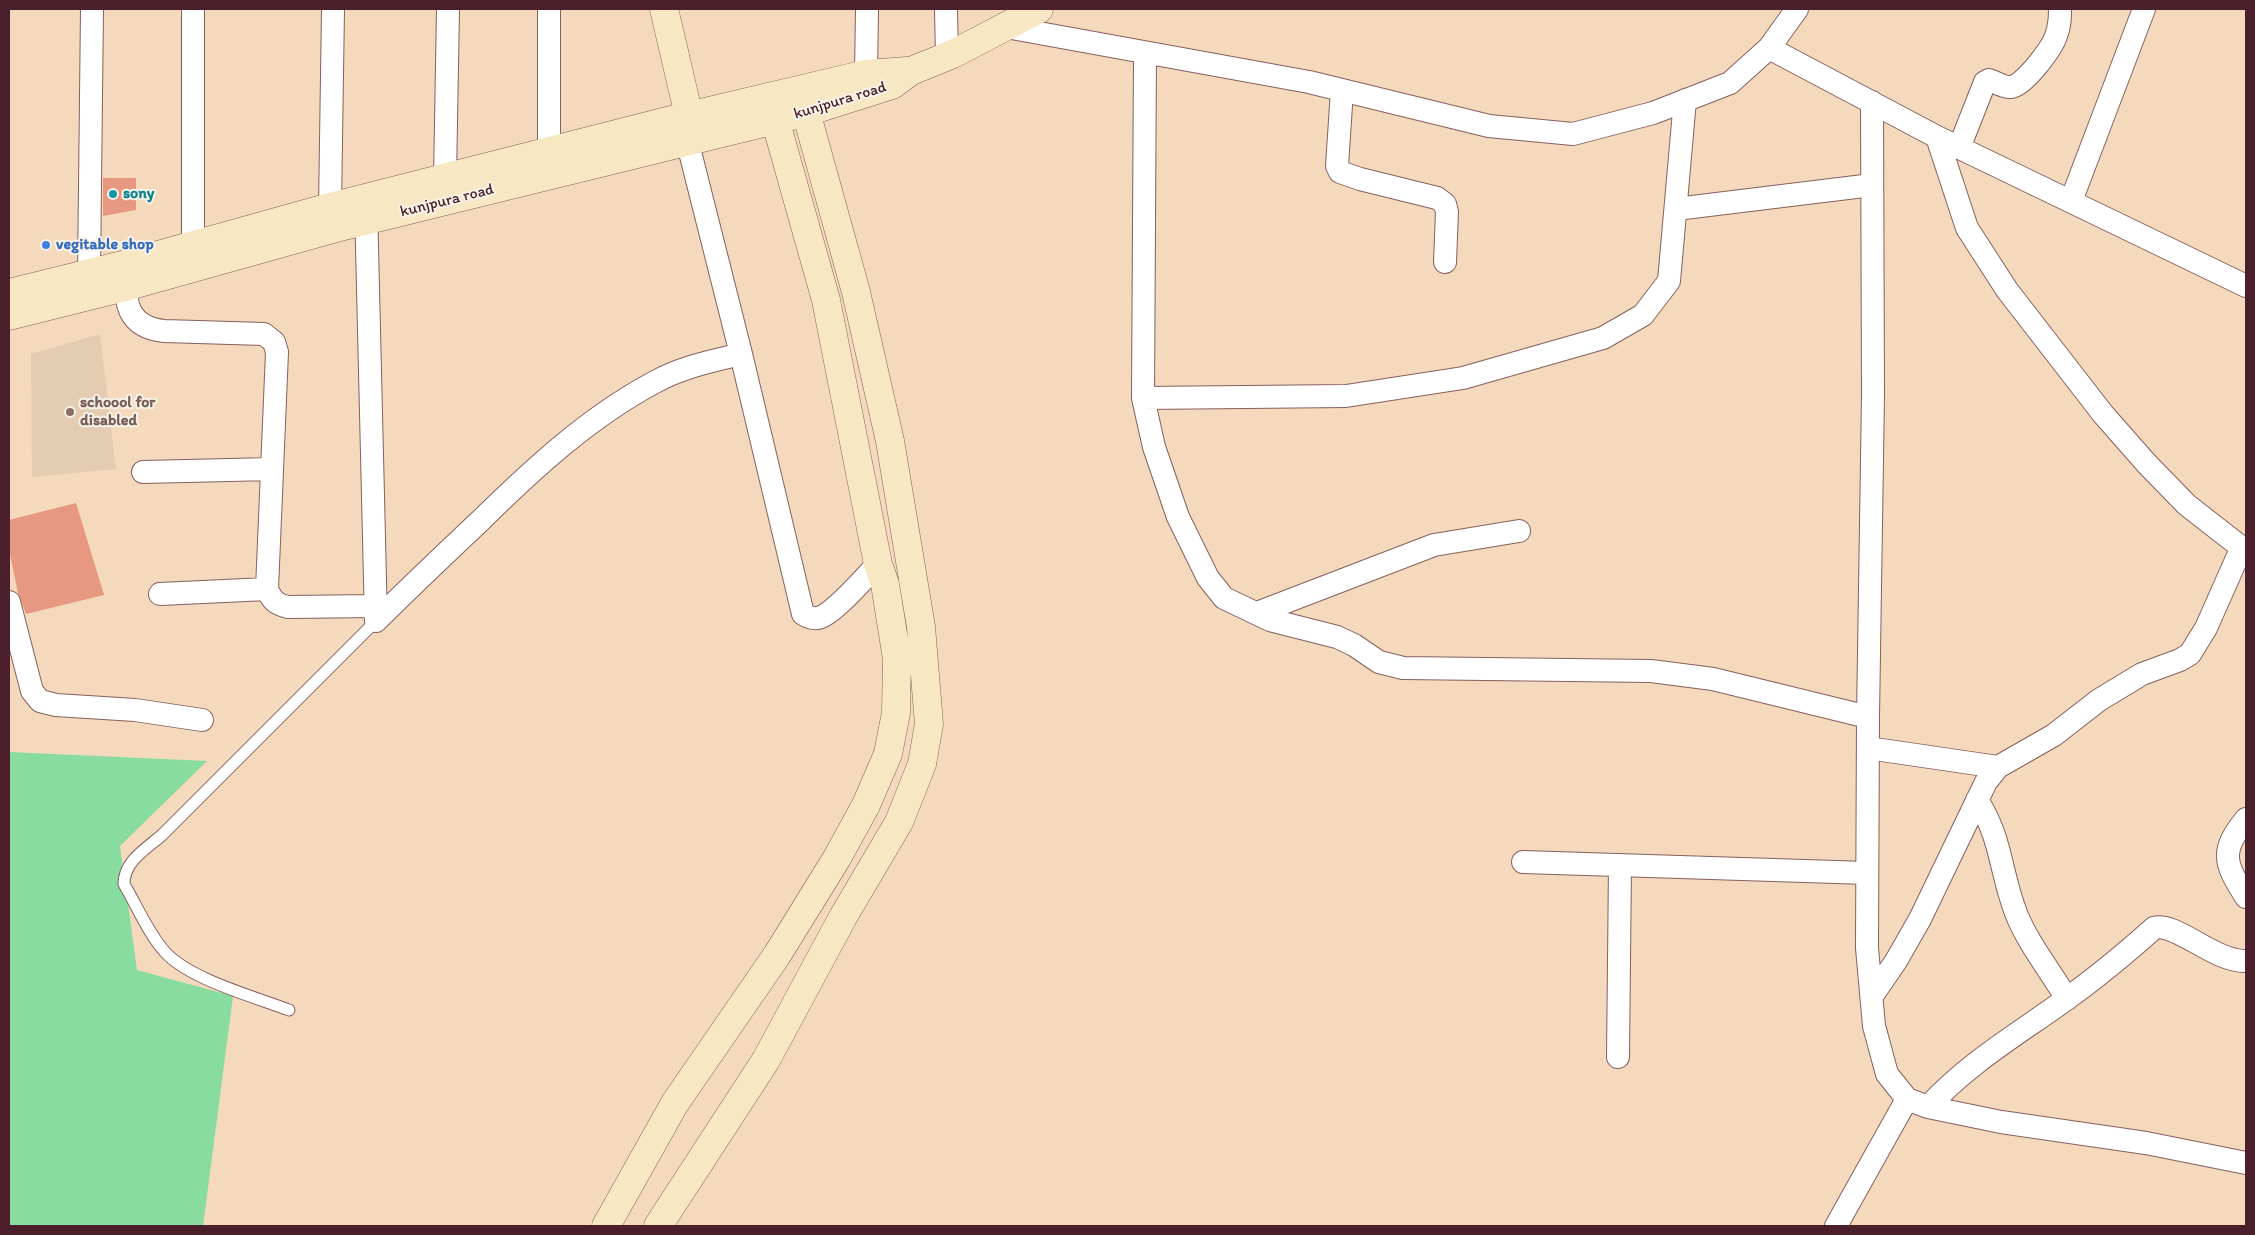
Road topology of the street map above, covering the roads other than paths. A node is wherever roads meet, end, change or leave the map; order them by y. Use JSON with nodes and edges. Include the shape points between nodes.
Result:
{"nodes":[{"id":1,"x":92,"y":9,"type":"edge"},
{"id":2,"x":193,"y":9,"type":"edge"},
{"id":3,"x":333,"y":9,"type":"edge"},
{"id":4,"x":448,"y":9,"type":"edge"},
{"id":5,"x":549,"y":9,"type":"edge"},
{"id":6,"x":664,"y":9,"type":"edge"},
{"id":7,"x":866,"y":9,"type":"edge"},
{"id":8,"x":946,"y":9,"type":"edge"},
{"id":9,"x":1039,"y":9,"type":"edge"},
{"id":10,"x":1797,"y":9,"type":"edge"},
{"id":11,"x":2060,"y":9,"type":"edge"},
{"id":12,"x":2144,"y":9,"type":"edge"},
{"id":13,"x":1006,"y":27,"type":"junction"},
{"id":14,"x":1769,"y":48,"type":"junction"},
{"id":15,"x":1145,"y":54,"type":"junction"},
{"id":16,"x":947,"y":57,"type":"junction"},
{"id":17,"x":911,"y":71,"type":"junction"},
{"id":18,"x":866,"y":74,"type":"junction"},
{"id":19,"x":1342,"y":90,"type":"junction"},
{"id":20,"x":1685,"y":100,"type":"junction"},
{"id":21,"x":802,"y":101,"type":"junction"},
{"id":22,"x":1872,"y":102,"type":"junction"},
{"id":23,"x":772,"y":109,"type":"junction"},
{"id":24,"x":688,"y":128,"type":"junction"},
{"id":25,"x":1937,"y":137,"type":"junction"},
{"id":26,"x":1959,"y":148,"type":"junction"},
{"id":27,"x":549,"y":152,"type":"junction"},
{"id":28,"x":445,"y":179,"type":"junction"},
{"id":29,"x":1872,"y":185,"type":"junction"},
{"id":30,"x":2071,"y":201,"type":"junction"},
{"id":31,"x":330,"y":207,"type":"junction"},
{"id":32,"x":1676,"y":209,"type":"junction"},
{"id":33,"x":366,"y":210,"type":"junction"},
{"id":34,"x":193,"y":246,"type":"junction"},
{"id":35,"x":1446,"y":262,"type":"dead end"},
{"id":36,"x":89,"y":273,"type":"junction"},
{"id":37,"x":125,"y":275,"type":"junction"},
{"id":38,"x":2246,"y":286,"type":"edge"},
{"id":39,"x":9,"y":293,"type":"edge"},
{"id":40,"x":9,"y":316,"type":"edge"},
{"id":41,"x":741,"y":354,"type":"junction"},
{"id":42,"x":1143,"y":398,"type":"junction"},
{"id":43,"x":272,"y":470,"type":"junction"},
{"id":44,"x":143,"y":472,"type":"dead end"},
{"id":45,"x":1519,"y":531,"type":"dead end"},
{"id":46,"x":2244,"y":550,"type":"edge"},
{"id":47,"x":878,"y":564,"type":"junction"},
{"id":48,"x":267,"y":589,"type":"junction"},
{"id":49,"x":160,"y":594,"type":"dead end"},
{"id":50,"x":9,"y":602,"type":"edge"},
{"id":51,"x":375,"y":613,"type":"junction"},
{"id":52,"x":1257,"y":613,"type":"junction"},
{"id":53,"x":1868,"y":717,"type":"junction"},
{"id":54,"x":202,"y":720,"type":"dead end"},
{"id":55,"x":1868,"y":748,"type":"junction"},
{"id":56,"x":1998,"y":767,"type":"junction"},
{"id":57,"x":1977,"y":800,"type":"junction"},
{"id":58,"x":2246,"y":819,"type":"edge"},
{"id":59,"x":1523,"y":862,"type":"dead end"},
{"id":60,"x":1620,"y":865,"type":"junction"},
{"id":61,"x":1867,"y":873,"type":"junction"},
{"id":62,"x":2246,"y":897,"type":"edge"},
{"id":63,"x":2246,"y":961,"type":"edge"},
{"id":64,"x":1872,"y":996,"type":"junction"},
{"id":65,"x":2066,"y":999,"type":"junction"},
{"id":66,"x":289,"y":1010,"type":"dead end"},
{"id":67,"x":1618,"y":1057,"type":"dead end"},
{"id":68,"x":1917,"y":1103,"type":"junction"},
{"id":69,"x":2246,"y":1163,"type":"edge"},
{"id":70,"x":606,"y":1226,"type":"edge"},
{"id":71,"x":658,"y":1226,"type":"edge"},
{"id":72,"x":1836,"y":1226,"type":"edge"}],
"edges":[{"from":1,"to":36,"type":"street"},
{"from":2,"to":34,"type":"street"},
{"from":3,"to":31,"type":"street"},
{"from":4,"to":28,"type":"street"},
{"from":5,"to":27,"type":"street"},
{"from":6,"to":24,"type":"street"},
{"from":7,"to":18,"type":"street"},
{"from":8,"to":16,"type":"street"},
{"from":9,"to":13,"type":"street"},
{"from":10,"to":14,"type":"street"},
{"from":11,"to":26,"type":"street","via":[[2056,37],[2047,53],[2023,79],[2014,87],[1989,80],[1985,82]]},
{"from":12,"to":30,"type":"street"},
{"from":13,"to":15,"type":"street"},
{"from":13,"to":16,"type":"street"},
{"from":14,"to":20,"type":"street","via":[[1730,83]]},
{"from":14,"to":22,"type":"street"},
{"from":15,"to":19,"type":"street"},
{"from":15,"to":42,"type":"street"},
{"from":16,"to":17,"type":"street"},
{"from":17,"to":18,"type":"street","name":"kunjpura road"},
{"from":17,"to":21,"type":"street","name":"kunjpura road","via":[[892,85]]},
{"from":18,"to":21,"type":"street","name":"kunjpura road"},
{"from":19,"to":20,"type":"street","via":[[1489,126],[1573,134],[1653,113]]},
{"from":19,"to":35,"type":"street","via":[[1337,166],[1340,172],[1437,198],[1445,204]]},
{"from":20,"to":32,"type":"street"},
{"from":21,"to":23,"type":"street","name":"kunjpura road"},
{"from":21,"to":71,"type":"street","via":[[856,292],[890,441],[921,627],[929,724],[922,764],[899,822],[766,1060]]},
{"from":22,"to":25,"type":"street"},
{"from":22,"to":29,"type":"street"},
{"from":23,"to":24,"type":"street","name":"kunjpura road"},
{"from":23,"to":47,"type":"street","via":[[826,300]]},
{"from":24,"to":27,"type":"street","name":"kunjpura road"},
{"from":24,"to":33,"type":"street","name":"kunjpura road"},
{"from":24,"to":41,"type":"street"},
{"from":25,"to":26,"type":"street"},
{"from":25,"to":46,"type":"street","via":[[1967,228],[2013,298],[2103,414],[2147,464],[2187,505]]},
{"from":26,"to":30,"type":"street"},
{"from":27,"to":28,"type":"street","name":"kunjpura road"},
{"from":28,"to":33,"type":"street","name":"kunjpura road"},
{"from":29,"to":32,"type":"street"},
{"from":29,"to":53,"type":"street","via":[[1873,395]]},
{"from":30,"to":38,"type":"street"},
{"from":31,"to":33,"type":"street","name":"kunjpura road"},
{"from":31,"to":34,"type":"street","name":"kunjpura road"},
{"from":32,"to":42,"type":"street","via":[[1669,281],[1643,315],[1603,338],[1462,378],[1346,396]]},
{"from":33,"to":37,"type":"street","name":"kunjpura road"},
{"from":33,"to":51,"type":"street"},
{"from":34,"to":37,"type":"street","name":"kunjpura road"},
{"from":36,"to":37,"type":"street","name":"kunjpura road"},
{"from":36,"to":39,"type":"street","name":"kunjpura road"},
{"from":37,"to":40,"type":"street","name":"kunjpura road"},
{"from":37,"to":43,"type":"street","via":[[131,314],[150,329],[264,334],[274,342],[277,352]]},
{"from":41,"to":47,"type":"street","via":[[803,614],[819,618],[832,611]]},
{"from":41,"to":51,"type":"street","via":[[696,364],[656,381],[616,404],[564,443]]},
{"from":42,"to":52,"type":"street","via":[[1154,447],[1178,517],[1208,578],[1224,598]]},
{"from":43,"to":44,"type":"street"},
{"from":43,"to":48,"type":"street"},
{"from":45,"to":52,"type":"street","via":[[1434,545]]},
{"from":46,"to":56,"type":"street","via":[[2190,654],[2142,674],[2099,700],[2054,735]]},
{"from":47,"to":70,"type":"street","via":[[885,584],[897,659],[896,713],[888,754],[866,805],[837,858],[777,955],[675,1103]]},
{"from":48,"to":49,"type":"street"},
{"from":48,"to":51,"type":"street","via":[[277,605]]},
{"from":50,"to":54,"type":"street","via":[[32,691],[40,701]]},
{"from":51,"to":66,"type":"lane","via":[[162,835],[130,862],[124,873],[124,884],[166,953],[204,977]]},
{"from":52,"to":53,"type":"street","via":[[1270,620],[1347,641],[1386,665],[1403,668],[1683,674]]},
{"from":53,"to":55,"type":"street"},
{"from":55,"to":56,"type":"street"},
{"from":55,"to":61,"type":"street"},
{"from":56,"to":57,"type":"street"},
{"from":57,"to":64,"type":"street","via":[[1920,920]]},
{"from":57,"to":65,"type":"street","via":[[1997,838],[2016,914]]},
{"from":58,"to":62,"type":"street","via":[[2229,847],[2227,862]]},
{"from":59,"to":60,"type":"street"},
{"from":60,"to":61,"type":"street"},
{"from":60,"to":67,"type":"street"},
{"from":61,"to":64,"type":"street","via":[[1867,948]]},
{"from":63,"to":65,"type":"street","via":[[2218,956],[2173,929],[2160,926]]},
{"from":64,"to":68,"type":"street","via":[[1874,1026],[1888,1074]]},
{"from":65,"to":68,"type":"street","via":[[1984,1055],[1945,1088]]},
{"from":68,"to":69,"type":"street","via":[[2000,1122]]},
{"from":68,"to":72,"type":"street"}]}
